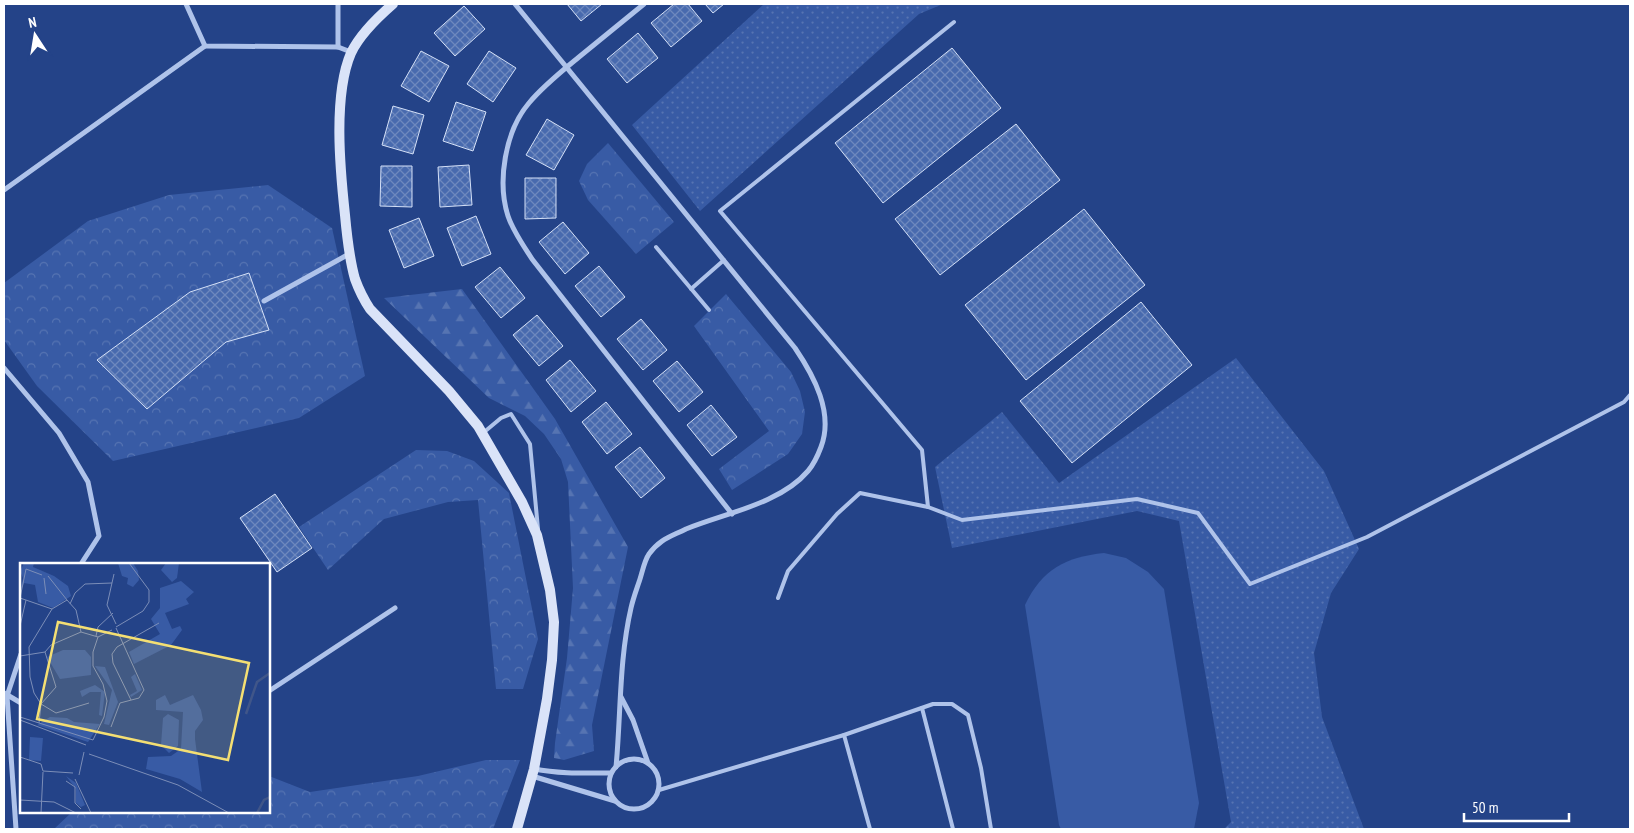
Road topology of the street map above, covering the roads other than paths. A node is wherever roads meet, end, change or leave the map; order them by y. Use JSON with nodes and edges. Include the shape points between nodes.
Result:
{"nodes":[{"id":1,"x":186,"y":4,"type":"edge"},
{"id":2,"x":338,"y":4,"type":"edge"},
{"id":3,"x":393,"y":4,"type":"edge"},
{"id":4,"x":514,"y":4,"type":"edge"},
{"id":5,"x":644,"y":4,"type":"edge"},
{"id":6,"x":954,"y":22,"type":"dead end"},
{"id":7,"x":205,"y":46,"type":"junction"},
{"id":8,"x":338,"y":48,"type":"junction"},
{"id":9,"x":351,"y":52,"type":"junction"},
{"id":10,"x":566,"y":67,"type":"junction"},
{"id":11,"x":4,"y":190,"type":"edge"},
{"id":12,"x":656,"y":247,"type":"dead end"},
{"id":13,"x":349,"y":254,"type":"junction"},
{"id":14,"x":724,"y":260,"type":"junction"},
{"id":15,"x":691,"y":289,"type":"junction"},
{"id":16,"x":264,"y":301,"type":"dead end"},
{"id":17,"x":709,"y":310,"type":"dead end"},
{"id":18,"x":4,"y":368,"type":"edge"},
{"id":19,"x":1630,"y":395,"type":"edge"},
{"id":20,"x":482,"y":434,"type":"junction"},
{"id":21,"x":928,"y":507,"type":"junction"},
{"id":22,"x":732,"y":514,"type":"junction"},
{"id":23,"x":540,"y":546,"type":"junction"},
{"id":24,"x":82,"y":563,"type":"edge"},
{"id":25,"x":778,"y":598,"type":"dead end"},
{"id":26,"x":395,"y":608,"type":"dead end"},
{"id":27,"x":20,"y":657,"type":"edge"},
{"id":28,"x":270,"y":690,"type":"edge"},
{"id":29,"x":5,"y":695,"type":"edge"},
{"id":30,"x":621,"y":696,"type":"junction"},
{"id":31,"x":20,"y":702,"type":"edge"},
{"id":32,"x":922,"y":708,"type":"junction"},
{"id":33,"x":844,"y":735,"type":"junction"},
{"id":34,"x":649,"y":764,"type":"junction"},
{"id":35,"x":616,"y":767,"type":"junction"},
{"id":36,"x":611,"y":772,"type":"junction"},
{"id":37,"x":533,"y":773,"type":"junction"},
{"id":38,"x":659,"y":790,"type":"junction"},
{"id":39,"x":615,"y":801,"type":"junction"},
{"id":40,"x":16,"y":829,"type":"edge"},
{"id":41,"x":517,"y":829,"type":"edge"},
{"id":42,"x":870,"y":829,"type":"edge"},
{"id":43,"x":953,"y":829,"type":"edge"},
{"id":44,"x":991,"y":829,"type":"edge"}],
"edges":[{"from":1,"to":7,"type":"street"},
{"from":2,"to":8,"type":"street"},
{"from":3,"to":9,"type":"street"},
{"from":4,"to":10,"type":"street"},
{"from":5,"to":10,"type":"street"},
{"from":6,"to":21,"type":"lane","via":[[720,212],[922,450]]},
{"from":7,"to":8,"type":"street"},
{"from":7,"to":11,"type":"street"},
{"from":8,"to":9,"type":"street"},
{"from":9,"to":13,"type":"street","via":[[340,115]]},
{"from":10,"to":14,"type":"street"},
{"from":10,"to":22,"type":"street","via":[[528,104],[516,123],[504,169],[503,196],[508,216],[520,241],[544,274]]},
{"from":12,"to":15,"type":"lane"},
{"from":13,"to":16,"type":"street"},
{"from":13,"to":20,"type":"street","via":[[361,296],[370,309],[449,391]]},
{"from":14,"to":15,"type":"lane"},
{"from":14,"to":22,"type":"street","via":[[808,367],[823,402],[825,422],[824,440],[809,470],[781,492]]},
{"from":15,"to":17,"type":"lane"},
{"from":18,"to":24,"type":"street","via":[[59,433],[88,482],[99,536]]},
{"from":19,"to":21,"type":"lane","via":[[1624,402],[1367,537],[1250,584],[1198,513],[1137,499],[962,520]]},
{"from":20,"to":23,"type":"street","via":[[522,502]]},
{"from":20,"to":23,"type":"lane","via":[[511,414],[530,444]]},
{"from":21,"to":25,"type":"lane","via":[[860,493],[837,514],[788,571]]},
{"from":22,"to":30,"type":"street","via":[[661,540],[648,556],[631,607]]},
{"from":23,"to":37,"type":"street","via":[[554,622],[552,660]]},
{"from":26,"to":28,"type":"street"},
{"from":27,"to":29,"type":"street"},
{"from":29,"to":31,"type":"street"},
{"from":29,"to":40,"type":"street"},
{"from":30,"to":34,"type":"street"},
{"from":30,"to":35,"type":"street"},
{"from":32,"to":33,"type":"lane"},
{"from":32,"to":43,"type":"lane"},
{"from":32,"to":44,"type":"lane","via":[[933,704],[952,704],[968,715]]},
{"from":33,"to":38,"type":"lane"},
{"from":33,"to":42,"type":"lane"},
{"from":34,"to":35,"type":"street","via":[[628,759]]},
{"from":34,"to":38,"type":"street","via":[[657,773]]},
{"from":35,"to":36,"type":"street"},
{"from":36,"to":37,"type":"street"},
{"from":36,"to":39,"type":"street","via":[[609,787]]},
{"from":37,"to":39,"type":"street"},
{"from":37,"to":41,"type":"street"},
{"from":38,"to":39,"type":"street","via":[[644,807],[628,809]]}]}
